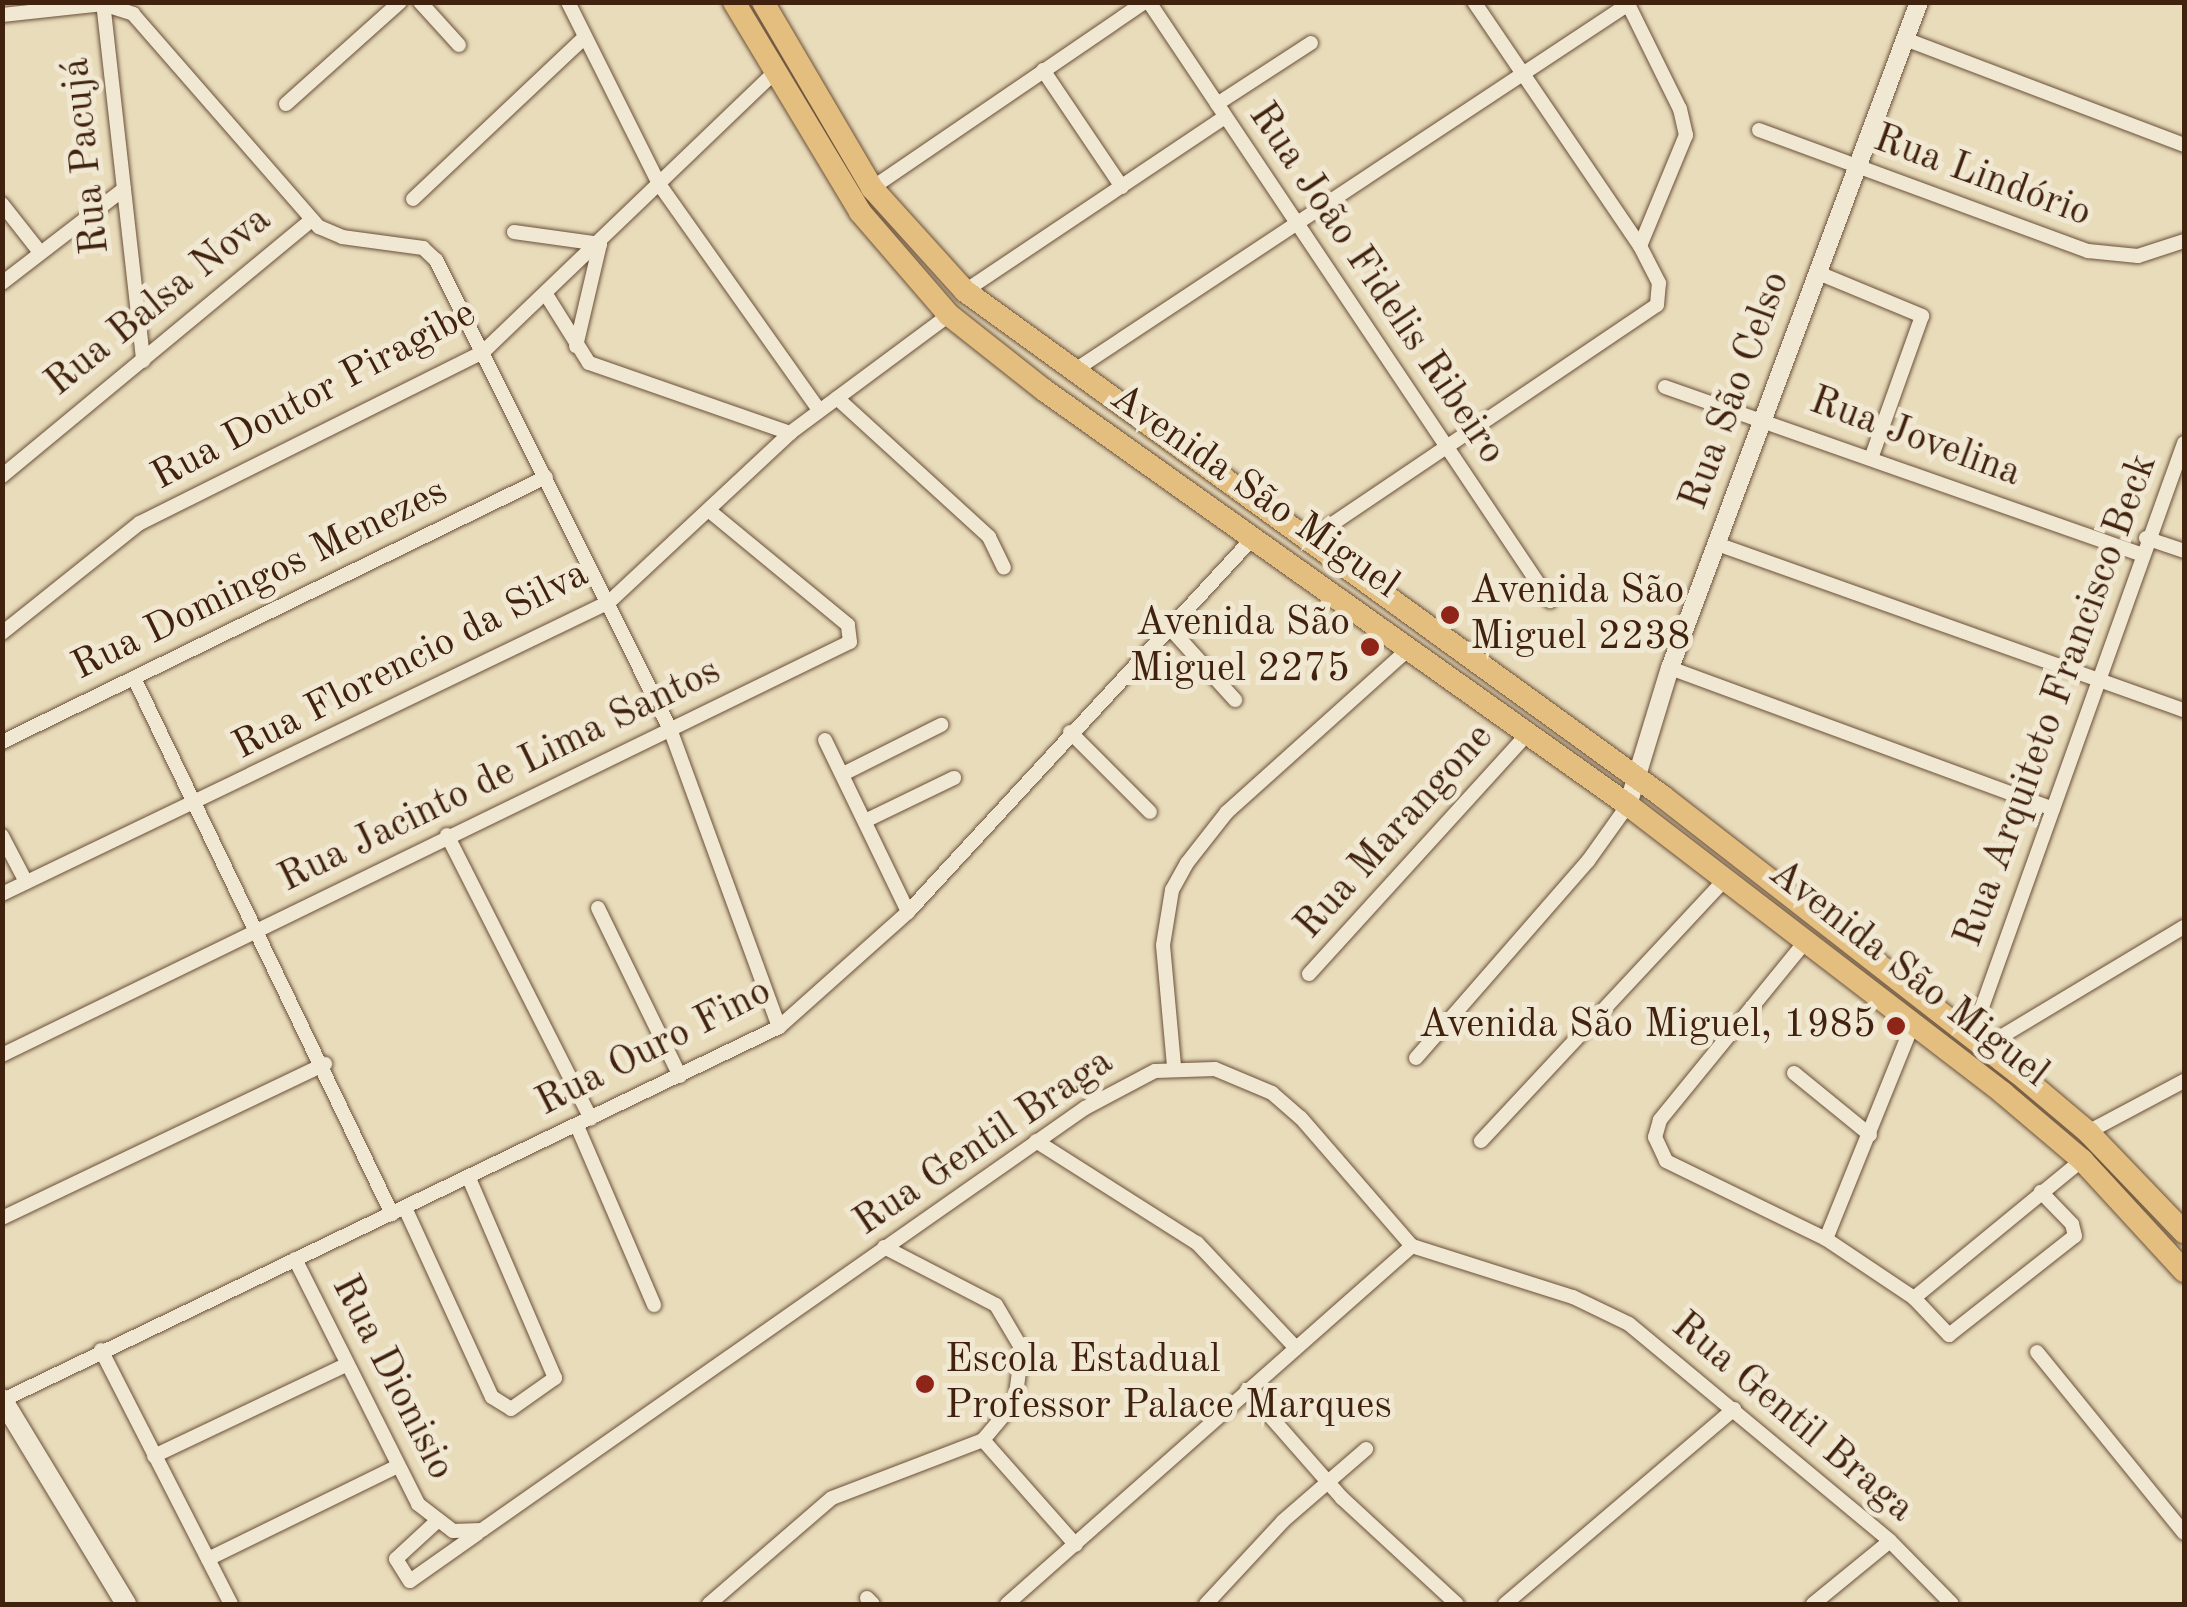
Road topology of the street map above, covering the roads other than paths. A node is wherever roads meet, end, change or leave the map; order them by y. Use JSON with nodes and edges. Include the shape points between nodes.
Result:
{"nodes":[{"id":1,"x":400,"y":2,"type":"edge"},
{"id":2,"x":420,"y":2,"type":"edge"},
{"id":3,"x":568,"y":2,"type":"edge"},
{"id":4,"x":734,"y":2,"type":"edge"},
{"id":5,"x":763,"y":2,"type":"edge"},
{"id":6,"x":1147,"y":2,"type":"edge"},
{"id":7,"x":1474,"y":2,"type":"edge"},
{"id":8,"x":1918,"y":2,"type":"edge"},
{"id":9,"x":103,"y":3,"type":"edge"},
{"id":10,"x":1627,"y":5,"type":"edge"},
{"id":11,"x":2,"y":15,"type":"edge"},
{"id":12,"x":584,"y":37,"type":"junction"},
{"id":13,"x":1905,"y":39,"type":"junction"},
{"id":14,"x":1311,"y":43,"type":"dead end"},
{"id":15,"x":459,"y":46,"type":"dead end"},
{"id":16,"x":1043,"y":70,"type":"junction"},
{"id":17,"x":772,"y":74,"type":"junction"},
{"id":18,"x":1522,"y":75,"type":"junction"},
{"id":19,"x":286,"y":104,"type":"dead end"},
{"id":20,"x":1221,"y":110,"type":"junction"},
{"id":21,"x":1759,"y":130,"type":"dead end"},
{"id":22,"x":2184,"y":145,"type":"edge"},
{"id":23,"x":1856,"y":167,"type":"junction"},
{"id":24,"x":659,"y":184,"type":"junction"},
{"id":25,"x":872,"y":188,"type":"junction"},
{"id":26,"x":1122,"y":188,"type":"junction"},
{"id":27,"x":124,"y":190,"type":"junction"},
{"id":28,"x":413,"y":198,"type":"dead end"},
{"id":29,"x":2,"y":204,"type":"edge"},
{"id":30,"x":312,"y":220,"type":"junction"},
{"id":31,"x":1298,"y":222,"type":"junction"},
{"id":32,"x":514,"y":232,"type":"dead end"},
{"id":33,"x":2184,"y":241,"type":"edge"},
{"id":34,"x":600,"y":244,"type":"junction"},
{"id":35,"x":1640,"y":246,"type":"junction"},
{"id":36,"x":39,"y":251,"type":"junction"},
{"id":37,"x":1816,"y":272,"type":"junction"},
{"id":38,"x":2,"y":283,"type":"edge"},
{"id":39,"x":965,"y":291,"type":"junction"},
{"id":40,"x":545,"y":298,"type":"junction"},
{"id":41,"x":949,"y":315,"type":"junction"},
{"id":42,"x":576,"y":346,"type":"junction"},
{"id":43,"x":483,"y":352,"type":"junction"},
{"id":44,"x":143,"y":361,"type":"junction"},
{"id":45,"x":1071,"y":372,"type":"junction"},
{"id":46,"x":1665,"y":387,"type":"dead end"},
{"id":47,"x":837,"y":398,"type":"junction"},
{"id":48,"x":820,"y":410,"type":"junction"},
{"id":49,"x":1765,"y":418,"type":"junction"},
{"id":50,"x":790,"y":434,"type":"junction"},
{"id":51,"x":2184,"y":444,"type":"edge"},
{"id":52,"x":1448,"y":448,"type":"junction"},
{"id":53,"x":1872,"y":456,"type":"junction"},
{"id":54,"x":2,"y":476,"type":"edge"},
{"id":55,"x":546,"y":477,"type":"junction"},
{"id":56,"x":711,"y":512,"type":"junction"},
{"id":57,"x":2146,"y":538,"type":"junction"},
{"id":58,"x":1252,"y":539,"type":"junction"},
{"id":59,"x":1307,"y":541,"type":"junction"},
{"id":60,"x":1717,"y":544,"type":"junction"},
{"id":61,"x":2184,"y":551,"type":"edge"},
{"id":62,"x":2140,"y":554,"type":"junction"},
{"id":63,"x":1004,"y":568,"type":"dead end"},
{"id":64,"x":1550,"y":601,"type":"dead end"},
{"id":65,"x":608,"y":602,"type":"junction"},
{"id":66,"x":1168,"y":626,"type":"junction"},
{"id":67,"x":2,"y":633,"type":"edge"},
{"id":68,"x":1410,"y":648,"type":"junction"},
{"id":69,"x":1670,"y":668,"type":"junction"},
{"id":70,"x":134,"y":678,"type":"junction"},
{"id":71,"x":2096,"y":678,"type":"junction"},
{"id":72,"x":1235,"y":700,"type":"dead end"},
{"id":73,"x":2184,"y":710,"type":"edge"},
{"id":74,"x":942,"y":725,"type":"dead end"},
{"id":75,"x":670,"y":729,"type":"junction"},
{"id":76,"x":1070,"y":732,"type":"junction"},
{"id":77,"x":1528,"y":733,"type":"junction"},
{"id":78,"x":825,"y":740,"type":"dead end"},
{"id":79,"x":2,"y":742,"type":"edge"},
{"id":80,"x":844,"y":774,"type":"junction"},
{"id":81,"x":954,"y":778,"type":"dead end"},
{"id":82,"x":1638,"y":779,"type":"junction"},
{"id":83,"x":195,"y":804,"type":"junction"},
{"id":84,"x":1628,"y":805,"type":"junction"},
{"id":85,"x":2053,"y":809,"type":"junction"},
{"id":86,"x":1150,"y":812,"type":"dead end"},
{"id":87,"x":865,"y":821,"type":"junction"},
{"id":88,"x":447,"y":835,"type":"junction"},
{"id":89,"x":2,"y":836,"type":"edge"},
{"id":90,"x":1725,"y":879,"type":"junction"},
{"id":91,"x":26,"y":882,"type":"junction"},
{"id":92,"x":2,"y":894,"type":"edge"},
{"id":93,"x":598,"y":908,"type":"dead end"},
{"id":94,"x":908,"y":912,"type":"junction"},
{"id":95,"x":2184,"y":927,"type":"edge"},
{"id":96,"x":258,"y":930,"type":"junction"},
{"id":97,"x":1805,"y":942,"type":"junction"},
{"id":98,"x":1309,"y":974,"type":"dead end"},
{"id":99,"x":1913,"y":1024,"type":"junction"},
{"id":100,"x":779,"y":1027,"type":"junction"},
{"id":101,"x":1977,"y":1042,"type":"junction"},
{"id":102,"x":2,"y":1055,"type":"edge"},
{"id":103,"x":1416,"y":1058,"type":"dead end"},
{"id":104,"x":325,"y":1064,"type":"junction"},
{"id":105,"x":1174,"y":1066,"type":"junction"},
{"id":106,"x":1794,"y":1073,"type":"dead end"},
{"id":107,"x":680,"y":1076,"type":"junction"},
{"id":108,"x":2184,"y":1081,"type":"edge"},
{"id":109,"x":584,"y":1122,"type":"junction"},
{"id":110,"x":2088,"y":1132,"type":"junction"},
{"id":111,"x":1870,"y":1135,"type":"junction"},
{"id":112,"x":1481,"y":1141,"type":"dead end"},
{"id":113,"x":1036,"y":1142,"type":"junction"},
{"id":114,"x":2082,"y":1160,"type":"junction"},
{"id":115,"x":469,"y":1178,"type":"junction"},
{"id":116,"x":2041,"y":1192,"type":"junction"},
{"id":117,"x":398,"y":1211,"type":"junction"},
{"id":118,"x":2,"y":1218,"type":"edge"},
{"id":119,"x":2184,"y":1232,"type":"edge"},
{"id":120,"x":1826,"y":1240,"type":"junction"},
{"id":121,"x":884,"y":1246,"type":"junction"},
{"id":122,"x":1412,"y":1246,"type":"junction"},
{"id":123,"x":295,"y":1259,"type":"junction"},
{"id":124,"x":2184,"y":1271,"type":"edge"},
{"id":125,"x":1914,"y":1298,"type":"junction"},
{"id":126,"x":654,"y":1305,"type":"dead end"},
{"id":127,"x":1296,"y":1348,"type":"junction"},
{"id":128,"x":102,"y":1350,"type":"junction"},
{"id":129,"x":2037,"y":1352,"type":"dead end"},
{"id":130,"x":346,"y":1365,"type":"junction"},
{"id":131,"x":1248,"y":1390,"type":"junction"},
{"id":132,"x":3,"y":1400,"type":"edge"},
{"id":133,"x":1734,"y":1409,"type":"junction"},
{"id":134,"x":983,"y":1440,"type":"junction"},
{"id":135,"x":1366,"y":1448,"type":"dead end"},
{"id":136,"x":154,"y":1456,"type":"junction"},
{"id":137,"x":398,"y":1466,"type":"junction"},
{"id":138,"x":1328,"y":1482,"type":"junction"},
{"id":139,"x":435,"y":1523,"type":"junction"},
{"id":140,"x":482,"y":1530,"type":"junction"},
{"id":141,"x":2184,"y":1533,"type":"edge"},
{"id":142,"x":1890,"y":1541,"type":"junction"},
{"id":143,"x":1076,"y":1545,"type":"junction"},
{"id":144,"x":208,"y":1559,"type":"junction"},
{"id":145,"x":1516,"y":1601,"type":"edge"},
{"id":146,"x":126,"y":1604,"type":"edge"},
{"id":147,"x":231,"y":1604,"type":"edge"},
{"id":148,"x":709,"y":1604,"type":"edge"},
{"id":149,"x":1007,"y":1604,"type":"edge"},
{"id":150,"x":1206,"y":1604,"type":"edge"},
{"id":151,"x":1457,"y":1604,"type":"edge"},
{"id":152,"x":1813,"y":1604,"type":"edge"},
{"id":153,"x":1952,"y":1604,"type":"edge"}],
"edges":[{"from":1,"to":19,"type":"street"},
{"from":2,"to":15,"type":"street"},
{"from":3,"to":12,"type":"street"},
{"from":4,"to":17,"type":"main road","name":"Avenida São Miguel"},
{"from":5,"to":25,"type":"main road","name":"Avenida São Miguel"},
{"from":6,"to":16,"type":"street"},
{"from":6,"to":20,"type":"street","name":"Rua João Fidelis Ribeiro"},
{"from":7,"to":18,"type":"street"},
{"from":8,"to":13,"type":"street","name":"Rua São Celso"},
{"from":9,"to":11,"type":"street"},
{"from":9,"to":27,"type":"street","name":"Rua Pacujá"},
{"from":9,"to":30,"type":"street","via":[[133,14],[156,35]]},
{"from":10,"to":18,"type":"street"},
{"from":10,"to":35,"type":"street","via":[[1686,124],[1684,144]]},
{"from":12,"to":24,"type":"street"},
{"from":12,"to":28,"type":"street"},
{"from":13,"to":22,"type":"street"},
{"from":13,"to":23,"type":"street","name":"Rua São Celso"},
{"from":14,"to":20,"type":"street"},
{"from":16,"to":25,"type":"street"},
{"from":16,"to":26,"type":"street"},
{"from":17,"to":24,"type":"street","name":"Rua Doutor Piragibe"},
{"from":17,"to":41,"type":"main road","name":"Avenida São Miguel","via":[[860,212]]},
{"from":18,"to":31,"type":"street"},
{"from":18,"to":35,"type":"street"},
{"from":20,"to":26,"type":"street"},
{"from":20,"to":31,"type":"street","name":"Rua João Fidelis Ribeiro"},
{"from":21,"to":23,"type":"street","name":"Rua Lindório"},
{"from":23,"to":33,"type":"street","name":"Rua Lindório","via":[[2088,251],[2138,256]]},
{"from":23,"to":37,"type":"street","name":"Rua São Celso"},
{"from":24,"to":34,"type":"street","name":"Rua Doutor Piragibe"},
{"from":24,"to":48,"type":"street"},
{"from":25,"to":39,"type":"main road","name":"Avenida São Miguel"},
{"from":26,"to":39,"type":"street"},
{"from":27,"to":36,"type":"street"},
{"from":27,"to":44,"type":"street","name":"Rua Pacujá"},
{"from":29,"to":36,"type":"street"},
{"from":30,"to":43,"type":"street","via":[[342,237],[427,251]]},
{"from":30,"to":44,"type":"street","name":"Rua Balsa Nova"},
{"from":31,"to":45,"type":"street"},
{"from":31,"to":52,"type":"street","name":"Rua João Fidelis Ribeiro"},
{"from":32,"to":34,"type":"street"},
{"from":34,"to":40,"type":"street","name":"Rua Doutor Piragibe"},
{"from":34,"to":42,"type":"street"},
{"from":35,"to":52,"type":"street","via":[[1658,283],[1654,310]]},
{"from":36,"to":38,"type":"street"},
{"from":37,"to":49,"type":"street","name":"Rua São Celso"},
{"from":37,"to":53,"type":"street","via":[[1922,316]]},
{"from":39,"to":45,"type":"main road","name":"Avenida São Miguel"},
{"from":40,"to":42,"type":"street"},
{"from":40,"to":43,"type":"street","name":"Rua Doutor Piragibe"},
{"from":41,"to":47,"type":"street","name":"Rua Florencio da Silva"},
{"from":41,"to":58,"type":"main road","name":"Avenida São Miguel"},
{"from":42,"to":50,"type":"street","via":[[596,367]]},
{"from":43,"to":55,"type":"street"},
{"from":43,"to":67,"type":"street","name":"Rua Doutor Piragibe","via":[[140,523]]},
{"from":44,"to":54,"type":"street","name":"Rua Balsa Nova"},
{"from":45,"to":59,"type":"main road","name":"Avenida São Miguel"},
{"from":46,"to":49,"type":"street","name":"Rua Jovelina"},
{"from":47,"to":48,"type":"street","name":"Rua Florencio da Silva"},
{"from":47,"to":63,"type":"street","via":[[989,537]]},
{"from":48,"to":50,"type":"street","name":"Rua Florencio da Silva"},
{"from":49,"to":53,"type":"street","name":"Rua Jovelina"},
{"from":49,"to":60,"type":"street","name":"Rua São Celso"},
{"from":50,"to":56,"type":"street","name":"Rua Florencio da Silva"},
{"from":51,"to":57,"type":"street","name":"Rua Arquiteto Francisco Beck"},
{"from":52,"to":59,"type":"street"},
{"from":52,"to":64,"type":"street","name":"Rua João Fidelis Ribeiro"},
{"from":53,"to":62,"type":"street","name":"Rua Jovelina"},
{"from":55,"to":65,"type":"street"},
{"from":55,"to":70,"type":"street","name":"Rua Domingos Menezes"},
{"from":56,"to":65,"type":"street","name":"Rua Florencio da Silva"},
{"from":56,"to":75,"type":"street","name":"Rua Jacinto de Lima Santos","via":[[853,636]]},
{"from":57,"to":61,"type":"street"},
{"from":57,"to":62,"type":"street","name":"Rua Arquiteto Francisco Beck"},
{"from":58,"to":66,"type":"street","name":"Rua Ouro Fino"},
{"from":58,"to":68,"type":"main road","name":"Avenida São Miguel"},
{"from":59,"to":82,"type":"main road","name":"Avenida São Miguel"},
{"from":60,"to":69,"type":"street","name":"Rua São Celso"},
{"from":60,"to":71,"type":"street"},
{"from":62,"to":71,"type":"street","name":"Rua Arquiteto Francisco Beck"},
{"from":65,"to":75,"type":"street"},
{"from":65,"to":83,"type":"street","name":"Rua Florencio da Silva"},
{"from":66,"to":72,"type":"street"},
{"from":66,"to":76,"type":"street","name":"Rua Ouro Fino"},
{"from":68,"to":77,"type":"main road","name":"Avenida São Miguel"},
{"from":68,"to":105,"type":"street","via":[[1228,812],[1187,863],[1166,914],[1163,945]]},
{"from":69,"to":82,"type":"street","name":"Rua São Celso"},
{"from":69,"to":85,"type":"street"},
{"from":70,"to":79,"type":"street","name":"Rua Domingos Menezes"},
{"from":70,"to":83,"type":"street"},
{"from":71,"to":73,"type":"street"},
{"from":71,"to":85,"type":"street","name":"Rua Arquiteto Francisco Beck"},
{"from":74,"to":80,"type":"street"},
{"from":75,"to":88,"type":"street","name":"Rua Jacinto de Lima Santos"},
{"from":75,"to":100,"type":"street"},
{"from":76,"to":86,"type":"street"},
{"from":76,"to":94,"type":"street","name":"Rua Ouro Fino"},
{"from":77,"to":84,"type":"main road","name":"Avenida São Miguel"},
{"from":77,"to":98,"type":"street","name":"Rua Marangone"},
{"from":78,"to":80,"type":"street"},
{"from":80,"to":87,"type":"street"},
{"from":81,"to":87,"type":"street"},
{"from":82,"to":84,"type":"street","name":"Rua São Celso"},
{"from":82,"to":101,"type":"main road","name":"Avenida São Miguel"},
{"from":83,"to":91,"type":"street","name":"Rua Florencio da Silva"},
{"from":83,"to":96,"type":"street"},
{"from":84,"to":90,"type":"main road","name":"Avenida São Miguel"},
{"from":84,"to":103,"type":"street","via":[[1588,861]]},
{"from":85,"to":101,"type":"street","name":"Rua Arquiteto Francisco Beck"},
{"from":87,"to":94,"type":"street"},
{"from":88,"to":96,"type":"street","name":"Rua Jacinto de Lima Santos"},
{"from":88,"to":109,"type":"street"},
{"from":89,"to":91,"type":"street"},
{"from":90,"to":97,"type":"main road","name":"Avenida São Miguel"},
{"from":90,"to":112,"type":"street"},
{"from":91,"to":92,"type":"street","name":"Rua Florencio da Silva"},
{"from":93,"to":107,"type":"street"},
{"from":94,"to":100,"type":"street","name":"Rua Ouro Fino"},
{"from":95,"to":101,"type":"street"},
{"from":96,"to":102,"type":"street","name":"Rua Jacinto de Lima Santos"},
{"from":96,"to":104,"type":"street"},
{"from":97,"to":99,"type":"main road","name":"Avenida São Miguel"},
{"from":97,"to":120,"type":"street","via":[[1660,1120],[1655,1137],[1677,1170]]},
{"from":99,"to":111,"type":"street"},
{"from":99,"to":114,"type":"main road","name":"Avenida São Miguel"},
{"from":100,"to":107,"type":"street","name":"Rua Ouro Fino"},
{"from":101,"to":110,"type":"main road","name":"Avenida São Miguel"},
{"from":104,"to":117,"type":"street"},
{"from":104,"to":118,"type":"street"},
{"from":105,"to":113,"type":"street","name":"Rua Gentil Braga","via":[[1134,1079]]},
{"from":105,"to":122,"type":"street","name":"Rua Gentil Braga","via":[[1240,1076],[1272,1093]]},
{"from":106,"to":111,"type":"street"},
{"from":107,"to":109,"type":"street","name":"Rua Ouro Fino"},
{"from":108,"to":110,"type":"street"},
{"from":109,"to":115,"type":"street","name":"Rua Ouro Fino"},
{"from":109,"to":126,"type":"street"},
{"from":110,"to":119,"type":"main road","name":"Avenida São Miguel"},
{"from":111,"to":120,"type":"street"},
{"from":113,"to":121,"type":"street","name":"Rua Gentil Braga"},
{"from":113,"to":127,"type":"street","via":[[1197,1244]]},
{"from":114,"to":116,"type":"street"},
{"from":114,"to":124,"type":"main road","name":"Avenida São Miguel"},
{"from":115,"to":117,"type":"street","name":"Rua Ouro Fino"},
{"from":115,"to":117,"type":"street","via":[[555,1378],[511,1409],[492,1398]]},
{"from":116,"to":125,"type":"street"},
{"from":116,"to":125,"type":"street","via":[[2072,1224],[2071,1241],[1953,1334],[1942,1331]]},
{"from":117,"to":123,"type":"street","name":"Rua Ouro Fino"},
{"from":120,"to":125,"type":"street"},
{"from":121,"to":134,"type":"street","via":[[977,1290],[1011,1324],[1024,1372],[1015,1402]]},
{"from":121,"to":140,"type":"street","name":"Rua Gentil Braga"},
{"from":122,"to":127,"type":"street"},
{"from":122,"to":133,"type":"street","name":"Rua Gentil Braga","via":[[1604,1309]]},
{"from":123,"to":128,"type":"street","name":"Rua Ouro Fino"},
{"from":123,"to":130,"type":"street","name":"Rua Dionisio"},
{"from":127,"to":131,"type":"street"},
{"from":128,"to":132,"type":"street","name":"Rua Ouro Fino"},
{"from":128,"to":136,"type":"street"},
{"from":129,"to":141,"type":"street"},
{"from":130,"to":136,"type":"street"},
{"from":130,"to":137,"type":"street","name":"Rua Dionisio"},
{"from":131,"to":138,"type":"street"},
{"from":131,"to":143,"type":"street"},
{"from":132,"to":146,"type":"main road"},
{"from":133,"to":142,"type":"street","name":"Rua Gentil Braga"},
{"from":133,"to":145,"type":"street"},
{"from":134,"to":143,"type":"street"},
{"from":134,"to":148,"type":"street","via":[[832,1498]]},
{"from":135,"to":138,"type":"street"},
{"from":136,"to":144,"type":"street"},
{"from":137,"to":139,"type":"street","name":"Rua Dionisio"},
{"from":137,"to":144,"type":"street"},
{"from":138,"to":150,"type":"street"},
{"from":138,"to":151,"type":"street"},
{"from":139,"to":140,"type":"street","via":[[467,1533]]},
{"from":139,"to":140,"type":"street","name":"Rua Gentil Braga","via":[[396,1559],[410,1581]]},
{"from":142,"to":152,"type":"street"},
{"from":142,"to":153,"type":"street","name":"Rua Gentil Braga"},
{"from":143,"to":149,"type":"street"},
{"from":144,"to":147,"type":"street"}]}
